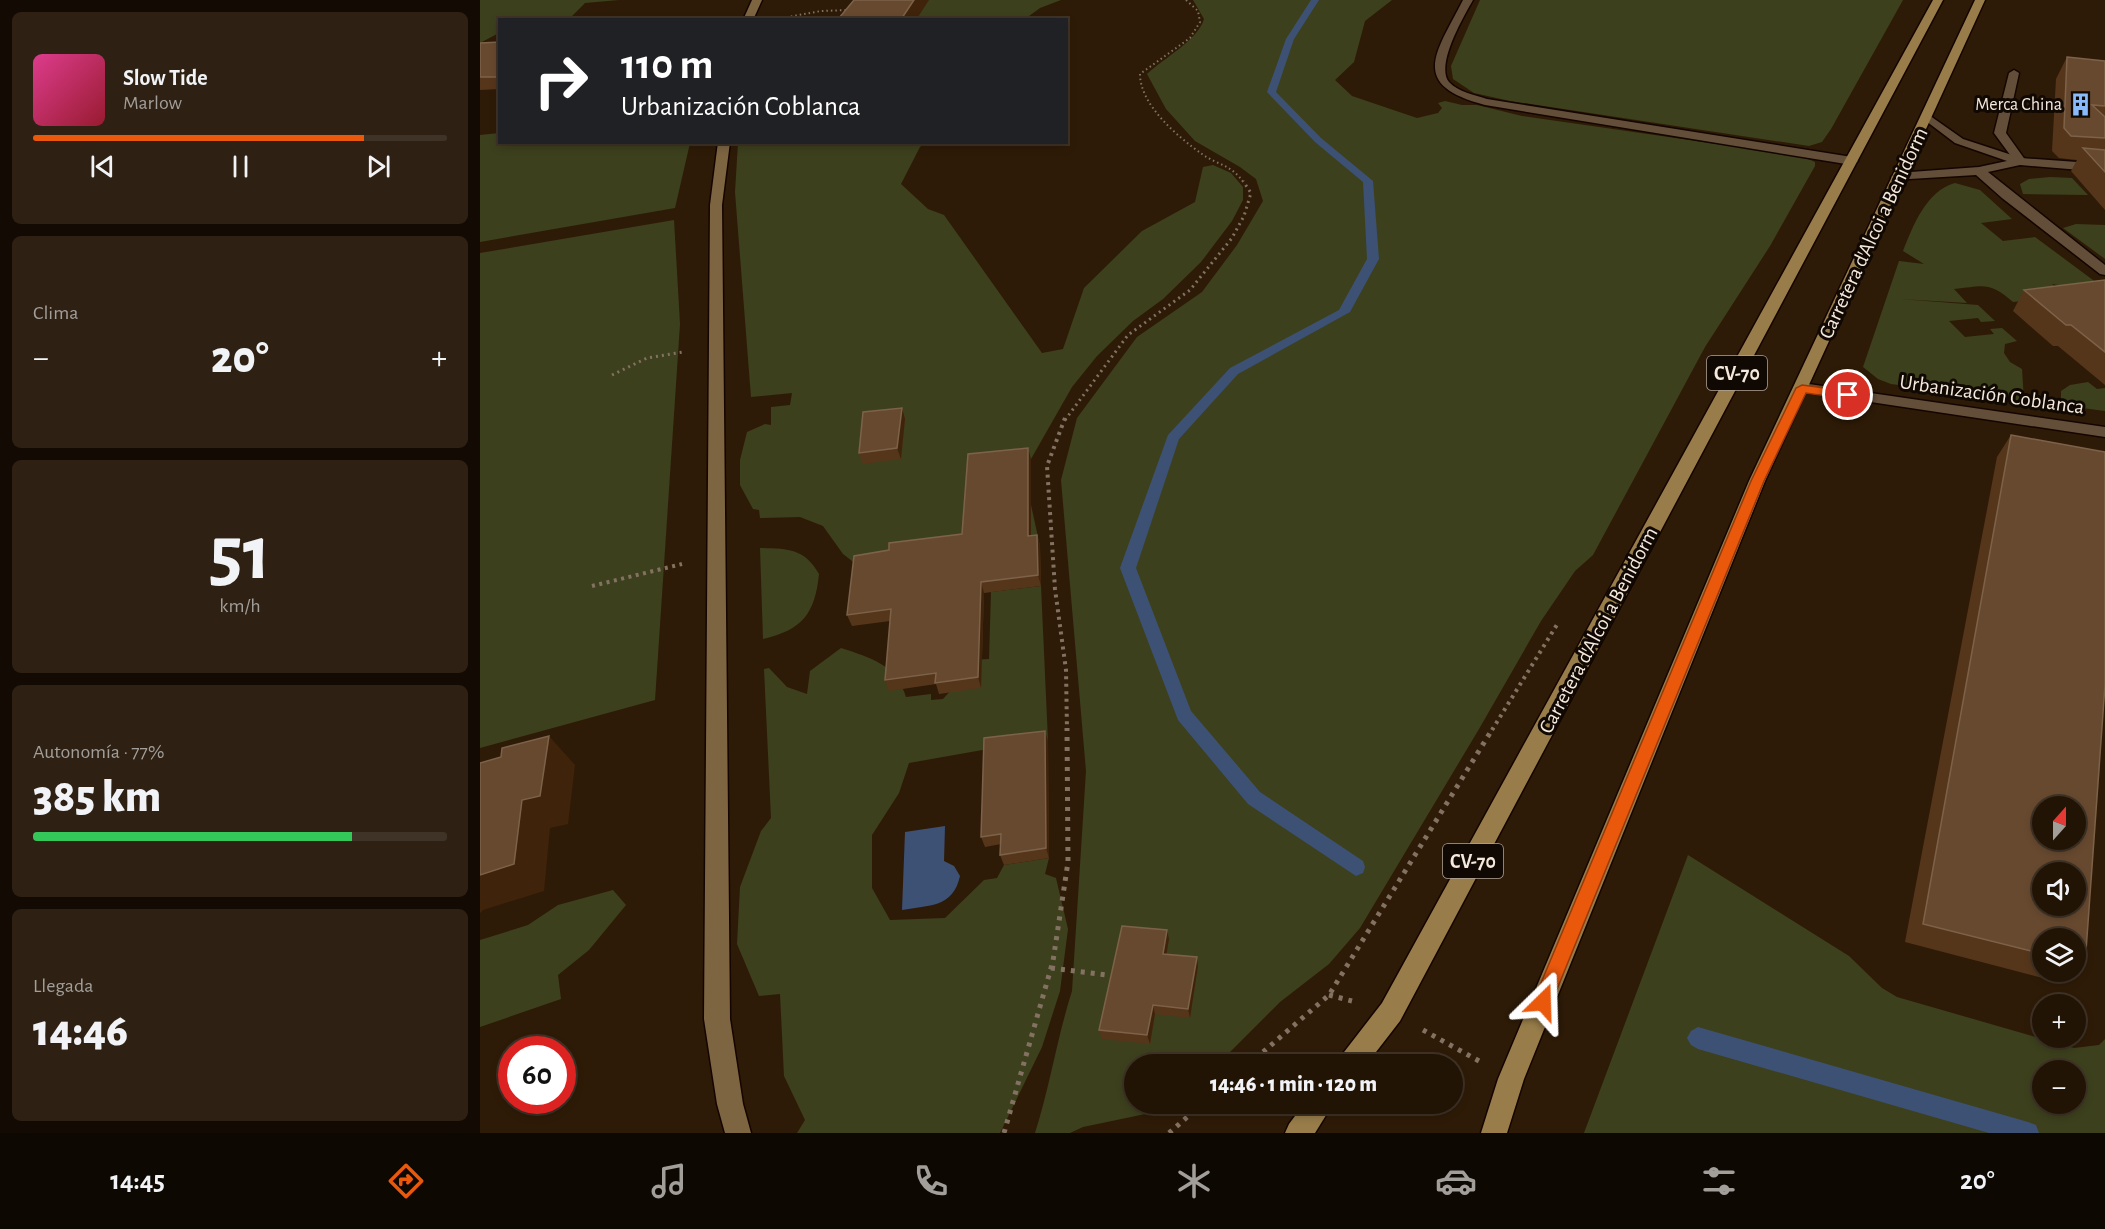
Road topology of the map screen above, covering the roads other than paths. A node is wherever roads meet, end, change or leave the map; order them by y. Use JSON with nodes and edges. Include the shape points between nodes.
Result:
{"nodes":[{"id":1,"x":757,"y":0,"type":"edge"},
{"id":2,"x":1468,"y":0,"type":"edge"},
{"id":3,"x":1938,"y":0,"type":"edge"},
{"id":4,"x":1980,"y":0,"type":"edge"},
{"id":5,"x":749,"y":18,"type":"edge"},
{"id":6,"x":2014,"y":73,"type":"dead end"},
{"id":7,"x":1926,"y":116,"type":"junction"},
{"id":8,"x":724,"y":144,"type":"edge"},
{"id":9,"x":2020,"y":160,"type":"junction"},
{"id":10,"x":1852,"y":161,"type":"junction"},
{"id":11,"x":2105,"y":168,"type":"edge"},
{"id":12,"x":1979,"y":171,"type":"junction"},
{"id":13,"x":1897,"y":177,"type":"junction"},
{"id":14,"x":2105,"y":270,"type":"edge"},
{"id":15,"x":1802,"y":388,"type":"junction"},
{"id":16,"x":2105,"y":432,"type":"edge"},
{"id":17,"x":1359,"y":1054,"type":"edge"},
{"id":18,"x":1312,"y":1114,"type":"edge"},
{"id":19,"x":738,"y":1133,"type":"edge"},
{"id":20,"x":1298,"y":1133,"type":"edge"},
{"id":21,"x":1494,"y":1133,"type":"edge"}],
"edges":[{"from":1,"to":5,"type":"main road"},
{"from":2,"to":10,"type":"street","via":[[1439,61],[1439,76],[1456,91],[1485,102]]},
{"from":3,"to":10,"type":"main road","name":"Carretera d'Alcoi a Benidorm","number":"CV-70"},
{"from":4,"to":7,"type":"main road","name":"Carretera d'Alcoi a Benidorm","number":"CV-70"},
{"from":6,"to":9,"type":"street","via":[[2000,133]]},
{"from":7,"to":9,"type":"street","via":[[1959,141]]},
{"from":7,"to":13,"type":"main road","name":"Carretera d'Alcoi a Benidorm","number":"CV-70"},
{"from":8,"to":19,"type":"main road","via":[[716,205],[717,1019]]},
{"from":9,"to":11,"type":"street"},
{"from":9,"to":12,"type":"street"},
{"from":10,"to":17,"type":"main road","name":"Carretera d'Alcoi a Benidorm","number":"CV-70","via":[[1391,1012]]},
{"from":12,"to":13,"type":"street"},
{"from":12,"to":14,"type":"street"},
{"from":13,"to":15,"type":"main road","name":"Carretera d'Alcoi a Benidorm","number":"CV-70"},
{"from":15,"to":16,"type":"street","name":"Urbanización Coblanca"},
{"from":15,"to":21,"type":"main road","name":"Carretera d'Alcoi a Benidorm","number":"CV-70","via":[[1757,481],[1525,1045]]},
{"from":18,"to":20,"type":"main road"}]}
